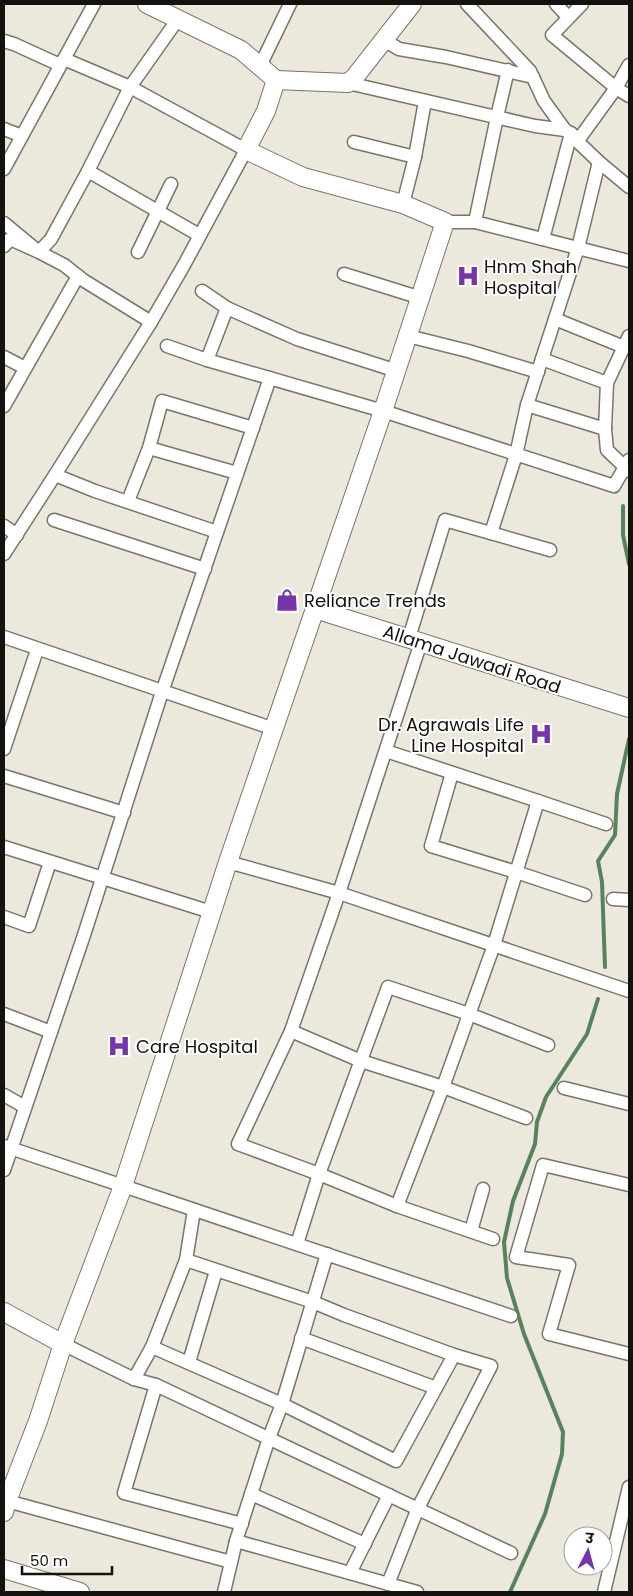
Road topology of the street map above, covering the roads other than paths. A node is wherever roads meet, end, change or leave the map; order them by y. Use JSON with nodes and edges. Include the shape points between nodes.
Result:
{"nodes":[{"id":1,"x":94,"y":4,"type":"edge"},
{"id":2,"x":148,"y":4,"type":"edge"},
{"id":3,"x":290,"y":4,"type":"edge"},
{"id":4,"x":412,"y":4,"type":"edge"},
{"id":5,"x":467,"y":4,"type":"edge"},
{"id":6,"x":556,"y":4,"type":"edge"},
{"id":7,"x":582,"y":4,"type":"edge"},
{"id":8,"x":171,"y":12,"type":"edge"},
{"id":9,"x":568,"y":17,"type":"junction"},
{"id":10,"x":384,"y":40,"type":"junction"},
{"id":11,"x":4,"y":41,"type":"edge"},
{"id":12,"x":62,"y":62,"type":"junction"},
{"id":13,"x":629,"y":65,"type":"edge"},
{"id":14,"x":260,"y":66,"type":"junction"},
{"id":15,"x":508,"y":70,"type":"junction"},
{"id":16,"x":533,"y":77,"type":"junction"},
{"id":17,"x":276,"y":80,"type":"junction"},
{"id":18,"x":348,"y":83,"type":"junction"},
{"id":19,"x":130,"y":87,"type":"junction"},
{"id":20,"x":616,"y":88,"type":"junction"},
{"id":21,"x":629,"y":96,"type":"edge"},
{"id":22,"x":425,"y":101,"type":"junction"},
{"id":23,"x":497,"y":117,"type":"junction"},
{"id":24,"x":4,"y":129,"type":"edge"},
{"id":25,"x":572,"y":134,"type":"junction"},
{"id":26,"x":22,"y":136,"type":"junction"},
{"id":27,"x":354,"y":142,"type":"dead end"},
{"id":28,"x":246,"y":150,"type":"junction"},
{"id":29,"x":415,"y":157,"type":"junction"},
{"id":30,"x":599,"y":162,"type":"junction"},
{"id":31,"x":4,"y":170,"type":"edge"},
{"id":32,"x":88,"y":171,"type":"junction"},
{"id":33,"x":171,"y":184,"type":"dead end"},
{"id":34,"x":629,"y":187,"type":"edge"},
{"id":35,"x":403,"y":204,"type":"junction"},
{"id":36,"x":158,"y":211,"type":"junction"},
{"id":37,"x":445,"y":222,"type":"junction"},
{"id":38,"x":475,"y":222,"type":"junction"},
{"id":39,"x":4,"y":223,"type":"edge"},
{"id":40,"x":199,"y":235,"type":"junction"},
{"id":41,"x":543,"y":240,"type":"junction"},
{"id":42,"x":4,"y":246,"type":"edge"},
{"id":43,"x":578,"y":248,"type":"junction"},
{"id":44,"x":39,"y":252,"type":"junction"},
{"id":45,"x":138,"y":252,"type":"dead end"},
{"id":46,"x":629,"y":261,"type":"edge"},
{"id":47,"x":344,"y":274,"type":"dead end"},
{"id":48,"x":78,"y":276,"type":"junction"},
{"id":49,"x":202,"y":291,"type":"dead end"},
{"id":50,"x":421,"y":298,"type":"junction"},
{"id":51,"x":227,"y":308,"type":"junction"},
{"id":52,"x":555,"y":319,"type":"junction"},
{"id":53,"x":151,"y":322,"type":"junction"},
{"id":54,"x":408,"y":336,"type":"junction"},
{"id":55,"x":627,"y":341,"type":"edge"},
{"id":56,"x":167,"y":346,"type":"dead end"},
{"id":57,"x":4,"y":357,"type":"edge"},
{"id":58,"x":542,"y":358,"type":"junction"},
{"id":59,"x":207,"y":360,"type":"junction"},
{"id":60,"x":25,"y":368,"type":"junction"},
{"id":61,"x":397,"y":371,"type":"junction"},
{"id":62,"x":538,"y":372,"type":"junction"},
{"id":63,"x":270,"y":378,"type":"junction"},
{"id":64,"x":607,"y":383,"type":"junction"},
{"id":65,"x":527,"y":405,"type":"junction"},
{"id":66,"x":4,"y":406,"type":"edge"},
{"id":67,"x":383,"y":411,"type":"junction"},
{"id":68,"x":253,"y":428,"type":"junction"},
{"id":69,"x":605,"y":429,"type":"junction"},
{"id":70,"x":149,"y":448,"type":"junction"},
{"id":71,"x":516,"y":455,"type":"junction"},
{"id":72,"x":628,"y":466,"type":"edge"},
{"id":73,"x":237,"y":473,"type":"junction"},
{"id":74,"x":55,"y":475,"type":"junction"},
{"id":75,"x":128,"y":501,"type":"junction"},
{"id":76,"x":54,"y":520,"type":"dead end"},
{"id":77,"x":4,"y":526,"type":"edge"},
{"id":78,"x":217,"y":532,"type":"junction"},
{"id":79,"x":491,"y":533,"type":"junction"},
{"id":80,"x":16,"y":535,"type":"junction"},
{"id":81,"x":550,"y":550,"type":"dead end"},
{"id":82,"x":4,"y":554,"type":"edge"},
{"id":83,"x":205,"y":569,"type":"junction"},
{"id":84,"x":315,"y":609,"type":"junction"},
{"id":85,"x":4,"y":638,"type":"edge"},
{"id":86,"x":415,"y":640,"type":"junction"},
{"id":87,"x":37,"y":650,"type":"junction"},
{"id":88,"x":162,"y":692,"type":"junction"},
{"id":89,"x":629,"y":708,"type":"edge"},
{"id":90,"x":274,"y":729,"type":"junction"},
{"id":91,"x":4,"y":749,"type":"edge"},
{"id":92,"x":386,"y":751,"type":"junction"},
{"id":93,"x":452,"y":773,"type":"junction"},
{"id":94,"x":4,"y":776,"type":"edge"},
{"id":95,"x":538,"y":801,"type":"junction"},
{"id":96,"x":124,"y":813,"type":"junction"},
{"id":97,"x":606,"y":824,"type":"dead end"},
{"id":98,"x":4,"y":847,"type":"edge"},
{"id":99,"x":50,"y":862,"type":"junction"},
{"id":100,"x":228,"y":862,"type":"junction"},
{"id":101,"x":516,"y":872,"type":"junction"},
{"id":102,"x":102,"y":878,"type":"junction"},
{"id":103,"x":340,"y":893,"type":"junction"},
{"id":104,"x":585,"y":896,"type":"dead end"},
{"id":105,"x":613,"y":899,"type":"dead end"},
{"id":106,"x":629,"y":900,"type":"edge"},
{"id":107,"x":211,"y":912,"type":"junction"},
{"id":108,"x":4,"y":917,"type":"edge"},
{"id":109,"x":494,"y":945,"type":"junction"},
{"id":110,"x":629,"y":991,"type":"edge"},
{"id":111,"x":4,"y":1014,"type":"edge"},
{"id":112,"x":469,"y":1014,"type":"junction"},
{"id":113,"x":291,"y":1031,"type":"junction"},
{"id":114,"x":51,"y":1032,"type":"junction"},
{"id":115,"x":548,"y":1045,"type":"dead end"},
{"id":116,"x":361,"y":1061,"type":"junction"},
{"id":117,"x":443,"y":1087,"type":"junction"},
{"id":118,"x":564,"y":1088,"type":"dead end"},
{"id":119,"x":4,"y":1095,"type":"edge"},
{"id":120,"x":629,"y":1104,"type":"edge"},
{"id":121,"x":25,"y":1108,"type":"junction"},
{"id":122,"x":526,"y":1118,"type":"dead end"},
{"id":123,"x":7,"y":1147,"type":"edge"},
{"id":124,"x":4,"y":1170,"type":"edge"},
{"id":125,"x":319,"y":1174,"type":"junction"},
{"id":126,"x":629,"y":1185,"type":"edge"},
{"id":127,"x":123,"y":1186,"type":"junction"},
{"id":128,"x":483,"y":1189,"type":"dead end"},
{"id":129,"x":397,"y":1206,"type":"junction"},
{"id":130,"x":194,"y":1210,"type":"junction"},
{"id":131,"x":471,"y":1231,"type":"junction"},
{"id":132,"x":493,"y":1239,"type":"dead end"},
{"id":133,"x":297,"y":1244,"type":"junction"},
{"id":134,"x":327,"y":1254,"type":"junction"},
{"id":135,"x":186,"y":1260,"type":"junction"},
{"id":136,"x":216,"y":1271,"type":"junction"},
{"id":137,"x":313,"y":1302,"type":"junction"},
{"id":138,"x":4,"y":1312,"type":"edge"},
{"id":139,"x":511,"y":1316,"type":"dead end"},
{"id":140,"x":301,"y":1338,"type":"junction"},
{"id":141,"x":63,"y":1344,"type":"junction"},
{"id":142,"x":152,"y":1347,"type":"junction"},
{"id":143,"x":629,"y":1354,"type":"edge"},
{"id":144,"x":454,"y":1355,"type":"junction"},
{"id":145,"x":189,"y":1362,"type":"junction"},
{"id":146,"x":134,"y":1379,"type":"junction"},
{"id":147,"x":156,"y":1384,"type":"junction"},
{"id":148,"x":436,"y":1388,"type":"junction"},
{"id":149,"x":282,"y":1404,"type":"junction"},
{"id":150,"x":269,"y":1438,"type":"junction"},
{"id":151,"x":629,"y":1488,"type":"edge"},
{"id":152,"x":251,"y":1494,"type":"junction"},
{"id":153,"x":389,"y":1495,"type":"junction"},
{"id":154,"x":5,"y":1506,"type":"edge"},
{"id":155,"x":418,"y":1508,"type":"junction"},
{"id":156,"x":242,"y":1524,"type":"junction"},
{"id":157,"x":236,"y":1541,"type":"junction"},
{"id":158,"x":365,"y":1544,"type":"junction"},
{"id":159,"x":511,"y":1553,"type":"dead end"},
{"id":160,"x":231,"y":1562,"type":"junction"},
{"id":161,"x":4,"y":1569,"type":"edge"},
{"id":162,"x":350,"y":1573,"type":"junction"},
{"id":163,"x":388,"y":1584,"type":"junction"},
{"id":164,"x":80,"y":1592,"type":"edge"},
{"id":165,"x":224,"y":1592,"type":"edge"},
{"id":166,"x":417,"y":1592,"type":"edge"},
{"id":167,"x":604,"y":1592,"type":"edge"}],
"edges":[{"from":1,"to":12,"type":"street"},
{"from":2,"to":8,"type":"street"},
{"from":3,"to":14,"type":"street"},
{"from":4,"to":10,"type":"street"},
{"from":5,"to":16,"type":"street"},
{"from":6,"to":9,"type":"street"},
{"from":7,"to":9,"type":"street"},
{"from":8,"to":14,"type":"street","via":[[242,50]]},
{"from":8,"to":19,"type":"street"},
{"from":9,"to":20,"type":"street","via":[[552,35]]},
{"from":10,"to":15,"type":"street","via":[[399,49]]},
{"from":10,"to":18,"type":"street"},
{"from":11,"to":12,"type":"street"},
{"from":12,"to":19,"type":"street"},
{"from":12,"to":26,"type":"street"},
{"from":13,"to":20,"type":"street"},
{"from":14,"to":17,"type":"street"},
{"from":15,"to":16,"type":"street"},
{"from":15,"to":23,"type":"street"},
{"from":16,"to":25,"type":"street","via":[[544,101]]},
{"from":17,"to":18,"type":"street"},
{"from":17,"to":28,"type":"street","via":[[266,111]]},
{"from":18,"to":22,"type":"street"},
{"from":19,"to":28,"type":"street"},
{"from":19,"to":32,"type":"street"},
{"from":20,"to":21,"type":"street"},
{"from":20,"to":25,"type":"street"},
{"from":22,"to":23,"type":"street"},
{"from":22,"to":29,"type":"street"},
{"from":23,"to":25,"type":"street"},
{"from":23,"to":38,"type":"street"},
{"from":24,"to":26,"type":"street"},
{"from":25,"to":30,"type":"street"},
{"from":25,"to":41,"type":"street"},
{"from":26,"to":31,"type":"street"},
{"from":27,"to":29,"type":"street"},
{"from":28,"to":35,"type":"street","via":[[303,178]]},
{"from":28,"to":40,"type":"street"},
{"from":29,"to":35,"type":"street"},
{"from":30,"to":34,"type":"street"},
{"from":30,"to":43,"type":"street"},
{"from":32,"to":36,"type":"street"},
{"from":32,"to":44,"type":"street","via":[[51,239]]},
{"from":33,"to":36,"type":"street"},
{"from":35,"to":37,"type":"street"},
{"from":36,"to":40,"type":"street"},
{"from":36,"to":45,"type":"street"},
{"from":37,"to":38,"type":"street"},
{"from":37,"to":50,"type":"street"},
{"from":38,"to":41,"type":"street"},
{"from":39,"to":44,"type":"street"},
{"from":40,"to":53,"type":"street"},
{"from":41,"to":43,"type":"street"},
{"from":42,"to":44,"type":"street","via":[[10,239]]},
{"from":43,"to":46,"type":"street"},
{"from":43,"to":52,"type":"street"},
{"from":44,"to":48,"type":"street"},
{"from":47,"to":50,"type":"street"},
{"from":48,"to":53,"type":"street"},
{"from":48,"to":60,"type":"street"},
{"from":49,"to":51,"type":"street"},
{"from":50,"to":54,"type":"street"},
{"from":51,"to":59,"type":"street"},
{"from":51,"to":61,"type":"street","via":[[297,340]]},
{"from":52,"to":55,"type":"street"},
{"from":52,"to":58,"type":"street"},
{"from":53,"to":74,"type":"street"},
{"from":54,"to":61,"type":"street"},
{"from":54,"to":62,"type":"street"},
{"from":55,"to":64,"type":"street"},
{"from":56,"to":59,"type":"street"},
{"from":57,"to":60,"type":"street"},
{"from":58,"to":62,"type":"street"},
{"from":58,"to":64,"type":"street"},
{"from":59,"to":63,"type":"street"},
{"from":60,"to":66,"type":"street"},
{"from":61,"to":67,"type":"street"},
{"from":62,"to":65,"type":"street"},
{"from":63,"to":67,"type":"street"},
{"from":63,"to":68,"type":"street"},
{"from":64,"to":69,"type":"street"},
{"from":65,"to":69,"type":"street"},
{"from":65,"to":71,"type":"street"},
{"from":67,"to":71,"type":"street"},
{"from":67,"to":84,"type":"street"},
{"from":68,"to":70,"type":"street","via":[[162,401]]},
{"from":68,"to":73,"type":"street"},
{"from":69,"to":72,"type":"street","via":[[607,450]]},
{"from":70,"to":73,"type":"street"},
{"from":70,"to":75,"type":"street"},
{"from":71,"to":72,"type":"street","via":[[614,486]]},
{"from":71,"to":79,"type":"street"},
{"from":73,"to":78,"type":"street"},
{"from":74,"to":75,"type":"street"},
{"from":74,"to":80,"type":"street"},
{"from":75,"to":78,"type":"street"},
{"from":76,"to":83,"type":"street"},
{"from":77,"to":80,"type":"street"},
{"from":78,"to":83,"type":"street"},
{"from":79,"to":81,"type":"street"},
{"from":79,"to":86,"type":"street","via":[[445,520]]},
{"from":80,"to":82,"type":"street"},
{"from":83,"to":88,"type":"street"},
{"from":84,"to":86,"type":"street","name":"Allama Jawadi Road"},
{"from":84,"to":90,"type":"street"},
{"from":85,"to":87,"type":"street"},
{"from":86,"to":89,"type":"street","name":"Allama Jawadi Road"},
{"from":86,"to":92,"type":"street"},
{"from":87,"to":88,"type":"street"},
{"from":87,"to":91,"type":"street"},
{"from":88,"to":90,"type":"street"},
{"from":88,"to":96,"type":"street"},
{"from":90,"to":100,"type":"street"},
{"from":92,"to":93,"type":"street"},
{"from":92,"to":103,"type":"street"},
{"from":93,"to":95,"type":"street"},
{"from":93,"to":101,"type":"street","via":[[431,846]]},
{"from":94,"to":96,"type":"street"},
{"from":95,"to":97,"type":"street"},
{"from":95,"to":101,"type":"street"},
{"from":96,"to":102,"type":"street"},
{"from":98,"to":99,"type":"street"},
{"from":99,"to":102,"type":"street"},
{"from":99,"to":108,"type":"street","via":[[29,926]]},
{"from":100,"to":103,"type":"street"},
{"from":100,"to":107,"type":"street"},
{"from":101,"to":104,"type":"street"},
{"from":101,"to":109,"type":"street"},
{"from":102,"to":107,"type":"street"},
{"from":102,"to":114,"type":"street"},
{"from":103,"to":109,"type":"street"},
{"from":103,"to":113,"type":"street"},
{"from":105,"to":106,"type":"street"},
{"from":107,"to":127,"type":"street"},
{"from":109,"to":110,"type":"street"},
{"from":109,"to":112,"type":"street"},
{"from":111,"to":114,"type":"street"},
{"from":112,"to":115,"type":"street"},
{"from":112,"to":116,"type":"street","via":[[388,987]]},
{"from":112,"to":117,"type":"street"},
{"from":113,"to":116,"type":"street"},
{"from":113,"to":125,"type":"street","via":[[238,1144]]},
{"from":114,"to":121,"type":"street"},
{"from":116,"to":117,"type":"street"},
{"from":116,"to":125,"type":"street"},
{"from":117,"to":122,"type":"street"},
{"from":117,"to":129,"type":"street"},
{"from":118,"to":120,"type":"street"},
{"from":119,"to":121,"type":"street"},
{"from":121,"to":123,"type":"street"},
{"from":123,"to":124,"type":"street"},
{"from":123,"to":127,"type":"street"},
{"from":125,"to":129,"type":"street"},
{"from":125,"to":133,"type":"street"},
{"from":126,"to":143,"type":"street","via":[[543,1165],[516,1257],[569,1265],[549,1334]]},
{"from":127,"to":130,"type":"street"},
{"from":127,"to":141,"type":"street"},
{"from":128,"to":131,"type":"street"},
{"from":129,"to":131,"type":"street"},
{"from":130,"to":133,"type":"street"},
{"from":130,"to":135,"type":"street"},
{"from":131,"to":132,"type":"street"},
{"from":133,"to":134,"type":"street"},
{"from":134,"to":137,"type":"street"},
{"from":134,"to":139,"type":"street"},
{"from":135,"to":136,"type":"street"},
{"from":135,"to":142,"type":"street"},
{"from":136,"to":137,"type":"street"},
{"from":136,"to":145,"type":"street"},
{"from":137,"to":140,"type":"street"},
{"from":137,"to":144,"type":"street"},
{"from":138,"to":141,"type":"street"},
{"from":140,"to":148,"type":"street"},
{"from":140,"to":149,"type":"street"},
{"from":141,"to":146,"type":"street"},
{"from":141,"to":154,"type":"street"},
{"from":142,"to":145,"type":"street"},
{"from":142,"to":146,"type":"street"},
{"from":144,"to":148,"type":"street"},
{"from":144,"to":155,"type":"street","via":[[491,1366]]},
{"from":145,"to":149,"type":"street"},
{"from":146,"to":147,"type":"street"},
{"from":147,"to":150,"type":"street"},
{"from":147,"to":156,"type":"street","via":[[124,1493]]},
{"from":148,"to":149,"type":"street","via":[[396,1460]]},
{"from":149,"to":150,"type":"street"},
{"from":150,"to":152,"type":"street"},
{"from":150,"to":153,"type":"street"},
{"from":151,"to":167,"type":"street"},
{"from":152,"to":156,"type":"street"},
{"from":152,"to":158,"type":"street"},
{"from":153,"to":155,"type":"street"},
{"from":153,"to":158,"type":"street"},
{"from":154,"to":160,"type":"street"},
{"from":155,"to":159,"type":"street"},
{"from":155,"to":163,"type":"street"},
{"from":156,"to":157,"type":"street"},
{"from":157,"to":160,"type":"street"},
{"from":157,"to":162,"type":"street"},
{"from":158,"to":162,"type":"street"},
{"from":160,"to":165,"type":"street"},
{"from":161,"to":164,"type":"street"},
{"from":162,"to":163,"type":"street"},
{"from":163,"to":166,"type":"street"}]}
